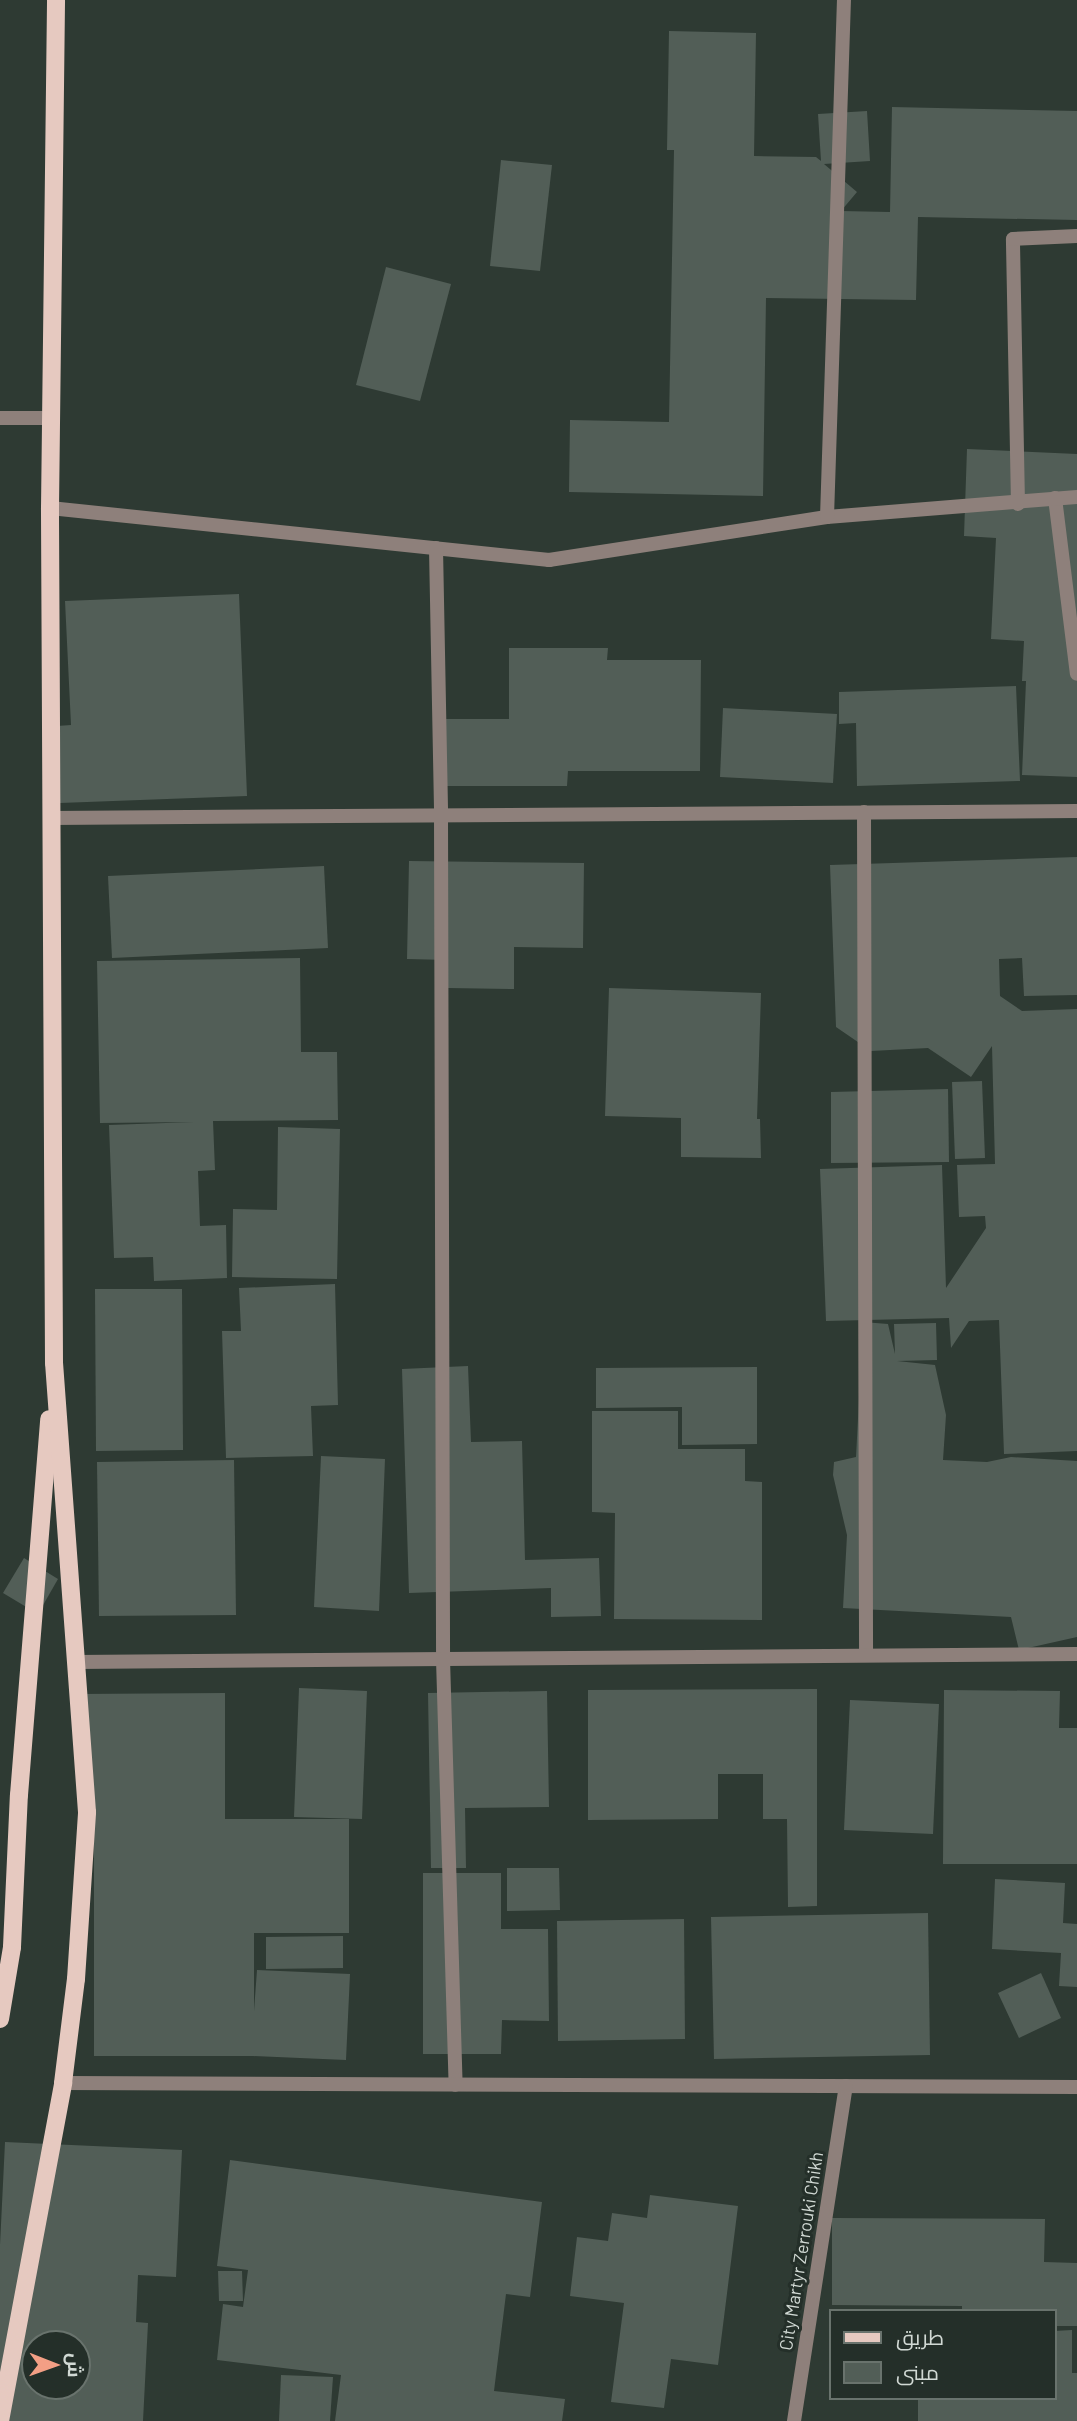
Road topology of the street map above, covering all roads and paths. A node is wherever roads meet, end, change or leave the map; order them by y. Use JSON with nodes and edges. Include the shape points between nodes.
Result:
{"nodes":[{"id":1,"x":57,"y":0,"type":"edge"},
{"id":2,"x":844,"y":0,"type":"edge"},
{"id":3,"x":1077,"y":236,"type":"edge"},
{"id":4,"x":0,"y":418,"type":"edge"},
{"id":5,"x":52,"y":418,"type":"junction"},
{"id":6,"x":1077,"y":497,"type":"edge"},
{"id":7,"x":1055,"y":498,"type":"junction"},
{"id":8,"x":1018,"y":504,"type":"junction"},
{"id":9,"x":50,"y":508,"type":"junction"},
{"id":10,"x":827,"y":517,"type":"junction"},
{"id":11,"x":436,"y":548,"type":"junction"},
{"id":12,"x":1077,"y":674,"type":"edge"},
{"id":13,"x":1077,"y":811,"type":"edge"},
{"id":14,"x":864,"y":812,"type":"junction"},
{"id":15,"x":441,"y":816,"type":"junction"},
{"id":16,"x":51,"y":818,"type":"junction"},
{"id":17,"x":54,"y":1363,"type":"junction"},
{"id":18,"x":1077,"y":1654,"type":"edge"},
{"id":19,"x":866,"y":1655,"type":"junction"},
{"id":20,"x":443,"y":1659,"type":"junction"},
{"id":21,"x":76,"y":1662,"type":"junction"},
{"id":22,"x":0,"y":2019,"type":"edge"},
{"id":23,"x":62,"y":2083,"type":"junction"},
{"id":24,"x":456,"y":2085,"type":"junction"},
{"id":25,"x":846,"y":2086,"type":"junction"},
{"id":26,"x":1077,"y":2087,"type":"edge"},
{"id":27,"x":0,"y":2421,"type":"edge"},
{"id":28,"x":794,"y":2421,"type":"edge"}],
"edges":[{"from":1,"to":5,"type":"main road"},
{"from":2,"to":10,"type":"street"},
{"from":3,"to":8,"type":"street","via":[[1013,239]]},
{"from":4,"to":5,"type":"street"},
{"from":5,"to":9,"type":"main road"},
{"from":6,"to":7,"type":"street"},
{"from":7,"to":8,"type":"street"},
{"from":7,"to":12,"type":"street"},
{"from":8,"to":10,"type":"street"},
{"from":9,"to":11,"type":"street"},
{"from":9,"to":16,"type":"main road"},
{"from":10,"to":11,"type":"street","via":[[549,560]]},
{"from":11,"to":15,"type":"street"},
{"from":13,"to":14,"type":"street"},
{"from":14,"to":15,"type":"street"},
{"from":14,"to":19,"type":"street"},
{"from":15,"to":16,"type":"street"},
{"from":15,"to":20,"type":"street"},
{"from":16,"to":17,"type":"main road"},
{"from":17,"to":21,"type":"main road"},
{"from":17,"to":22,"type":"main road","via":[[19,1795],[12,1947]]},
{"from":18,"to":19,"type":"street"},
{"from":19,"to":20,"type":"street"},
{"from":20,"to":21,"type":"street"},
{"from":20,"to":24,"type":"street"},
{"from":21,"to":23,"type":"main road","via":[[88,1812],[76,1979]]},
{"from":23,"to":24,"type":"street"},
{"from":23,"to":27,"type":"main road"},
{"from":24,"to":25,"type":"street"},
{"from":25,"to":26,"type":"street"},
{"from":25,"to":28,"type":"street","name":"City Martyr Zerrouki Chikh"}]}
